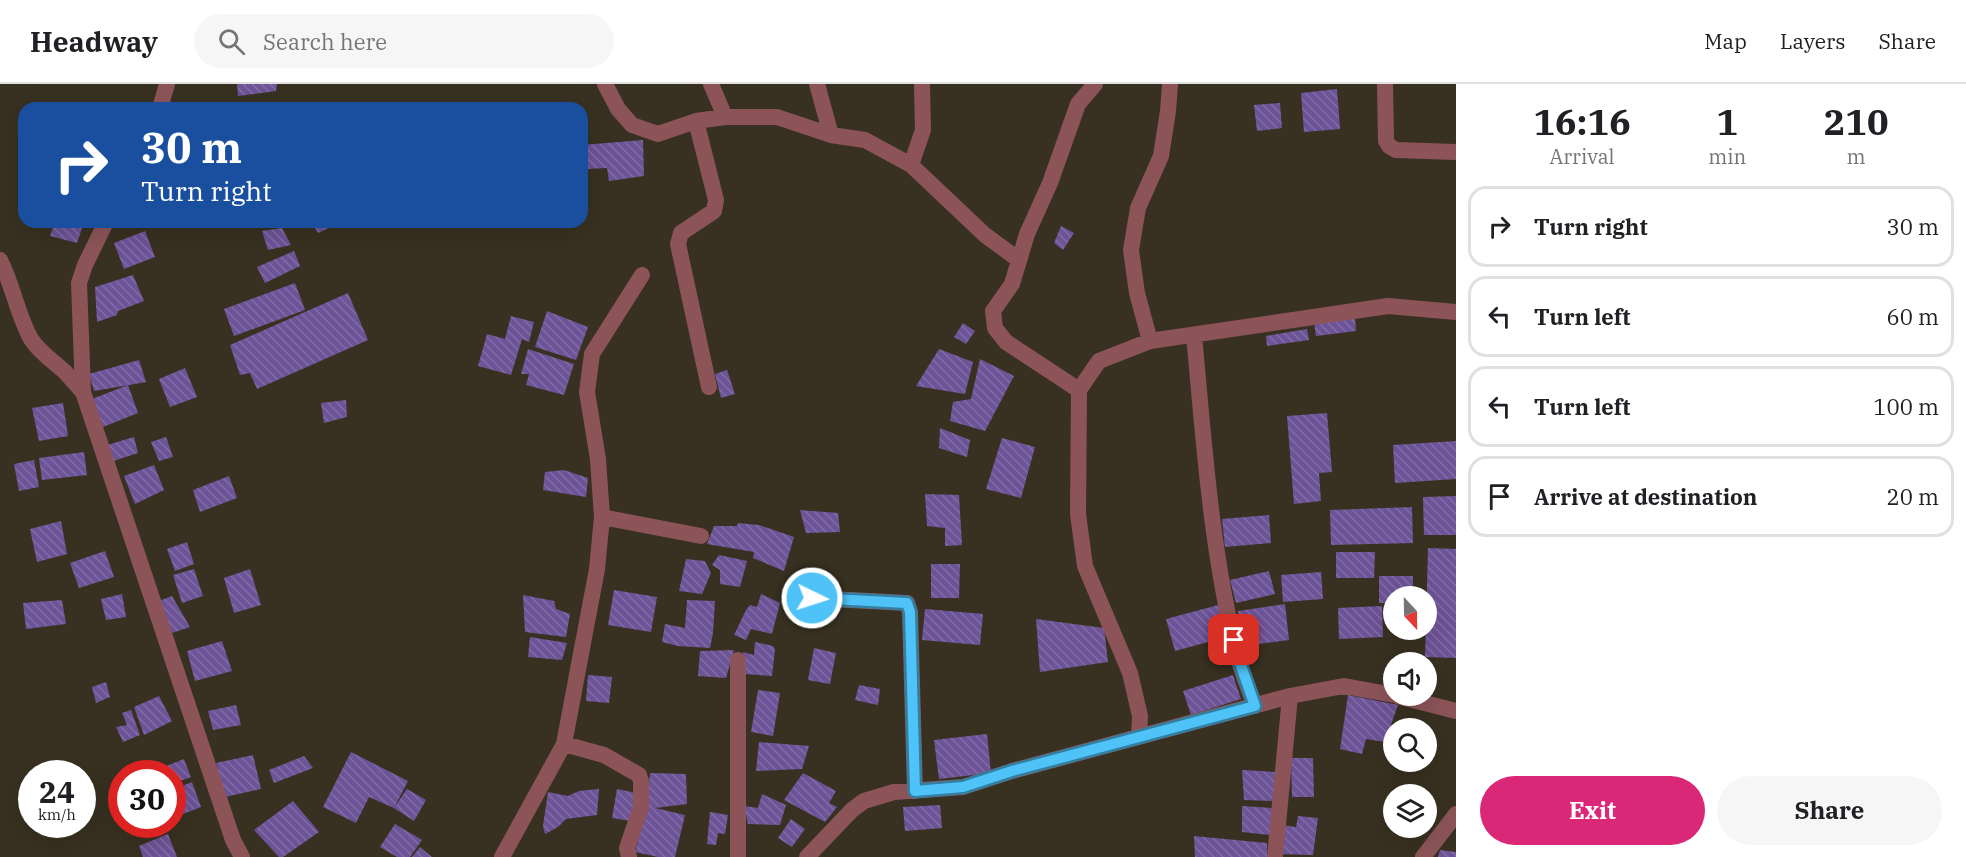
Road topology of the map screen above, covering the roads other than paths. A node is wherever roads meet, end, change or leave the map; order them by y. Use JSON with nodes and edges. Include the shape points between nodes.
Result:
{"nodes":[{"id":1,"x":167,"y":84,"type":"edge"},
{"id":2,"x":605,"y":84,"type":"edge"},
{"id":3,"x":711,"y":84,"type":"edge"},
{"id":4,"x":817,"y":84,"type":"edge"},
{"id":5,"x":922,"y":84,"type":"edge"},
{"id":6,"x":1095,"y":84,"type":"edge"},
{"id":7,"x":1170,"y":84,"type":"edge"},
{"id":8,"x":1385,"y":84,"type":"edge"},
{"id":9,"x":162,"y":102,"type":"edge"},
{"id":10,"x":725,"y":117,"type":"junction"},
{"id":11,"x":696,"y":121,"type":"junction"},
{"id":12,"x":831,"y":135,"type":"junction"},
{"id":13,"x":1456,"y":152,"type":"edge"},
{"id":14,"x":911,"y":165,"type":"junction"},
{"id":15,"x":103,"y":228,"type":"edge"},
{"id":16,"x":0,"y":260,"type":"edge"},
{"id":17,"x":1019,"y":260,"type":"junction"},
{"id":18,"x":642,"y":275,"type":"dead end"},
{"id":19,"x":1456,"y":312,"type":"edge"},
{"id":20,"x":1194,"y":334,"type":"junction"},
{"id":21,"x":1150,"y":341,"type":"junction"},
{"id":22,"x":709,"y":387,"type":"dead end"},
{"id":23,"x":1079,"y":390,"type":"junction"},
{"id":24,"x":83,"y":393,"type":"junction"},
{"id":25,"x":602,"y":517,"type":"junction"},
{"id":26,"x":701,"y":536,"type":"dead end"},
{"id":27,"x":812,"y":598,"type":"dead end"},
{"id":28,"x":738,"y":660,"type":"dead end"},
{"id":29,"x":1383,"y":693,"type":"edge"},
{"id":30,"x":1290,"y":696,"type":"junction"},
{"id":31,"x":1255,"y":706,"type":"junction"},
{"id":32,"x":1437,"y":706,"type":"edge"},
{"id":33,"x":1456,"y":711,"type":"edge"},
{"id":34,"x":1139,"y":737,"type":"junction"},
{"id":35,"x":564,"y":744,"type":"junction"},
{"id":36,"x":915,"y":791,"type":"junction"},
{"id":37,"x":1456,"y":814,"type":"edge"},
{"id":38,"x":242,"y":857,"type":"edge"},
{"id":39,"x":502,"y":857,"type":"edge"},
{"id":40,"x":629,"y":857,"type":"edge"},
{"id":41,"x":738,"y":857,"type":"edge"},
{"id":42,"x":807,"y":857,"type":"edge"},
{"id":43,"x":1275,"y":857,"type":"edge"},
{"id":44,"x":1424,"y":857,"type":"edge"}],
"edges":[{"from":1,"to":9,"type":"street"},
{"from":2,"to":11,"type":"street","via":[[632,125],[658,134]]},
{"from":3,"to":10,"type":"street"},
{"from":4,"to":12,"type":"street"},
{"from":5,"to":14,"type":"street","via":[[923,130]]},
{"from":6,"to":17,"type":"street","via":[[1078,104]]},
{"from":7,"to":21,"type":"street","via":[[1161,156],[1138,208],[1131,250]]},
{"from":8,"to":13,"type":"street","via":[[1389,146],[1396,150]]},
{"from":10,"to":11,"type":"street"},
{"from":10,"to":12,"type":"street","via":[[777,117]]},
{"from":11,"to":22,"type":"street","via":[[716,200],[714,211],[681,233],[678,244]]},
{"from":12,"to":14,"type":"street","via":[[865,140]]},
{"from":14,"to":17,"type":"street","via":[[985,236]]},
{"from":15,"to":24,"type":"street","via":[[79,284]]},
{"from":16,"to":24,"type":"street","via":[[32,340]]},
{"from":17,"to":23,"type":"street","via":[[1012,284],[993,311],[995,328],[1006,342]]},
{"from":18,"to":25,"type":"street","via":[[592,354],[587,392]]},
{"from":19,"to":20,"type":"street","via":[[1388,306]]},
{"from":20,"to":21,"type":"street"},
{"from":20,"to":31,"type":"street","via":[[1221,581],[1239,660]]},
{"from":21,"to":23,"type":"street","via":[[1099,361]]},
{"from":23,"to":34,"type":"street","via":[[1078,514],[1085,566],[1130,673],[1140,716]]},
{"from":24,"to":38,"type":"street","via":[[233,840]]},
{"from":25,"to":26,"type":"street"},
{"from":25,"to":35,"type":"street","via":[[597,569]]},
{"from":27,"to":36,"type":"street","via":[[907,603]]},
{"from":28,"to":41,"type":"street"},
{"from":29,"to":30,"type":"street","via":[[1344,686]]},
{"from":30,"to":31,"type":"street"},
{"from":30,"to":43,"type":"street"},
{"from":31,"to":34,"type":"street"},
{"from":32,"to":33,"type":"street"},
{"from":34,"to":36,"type":"street","via":[[963,787]]},
{"from":35,"to":39,"type":"street"},
{"from":35,"to":40,"type":"street","via":[[604,755],[639,775],[640,807],[627,848]]},
{"from":36,"to":42,"type":"street","via":[[894,792],[864,801]]},
{"from":37,"to":44,"type":"street"}]}
